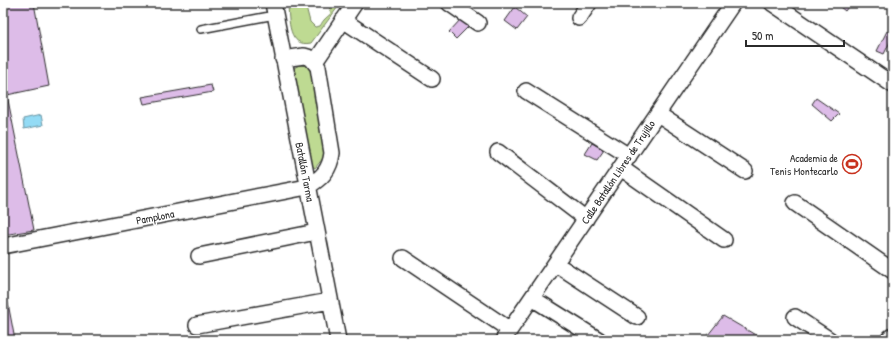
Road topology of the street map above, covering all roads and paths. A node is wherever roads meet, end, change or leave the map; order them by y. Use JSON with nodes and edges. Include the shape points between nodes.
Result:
{"nodes":[{"id":1,"x":355,"y":3,"type":"edge"},
{"id":2,"x":449,"y":3,"type":"edge"},
{"id":3,"x":589,"y":3,"type":"edge"},
{"id":4,"x":733,"y":3,"type":"edge"},
{"id":5,"x":772,"y":3,"type":"edge"},
{"id":6,"x":274,"y":9,"type":"edge"},
{"id":7,"x":579,"y":18,"type":"dead end"},
{"id":8,"x":343,"y":20,"type":"junction"},
{"id":9,"x":478,"y":22,"type":"dead end"},
{"id":10,"x":201,"y":29,"type":"dead end"},
{"id":11,"x":283,"y":59,"type":"junction"},
{"id":12,"x":315,"y":62,"type":"junction"},
{"id":13,"x":432,"y":79,"type":"dead end"},
{"id":14,"x":893,"y":85,"type":"edge"},
{"id":15,"x":526,"y":91,"type":"dead end"},
{"id":16,"x":658,"y":114,"type":"junction"},
{"id":17,"x":498,"y":152,"type":"dead end"},
{"id":18,"x":625,"y":162,"type":"junction"},
{"id":19,"x":745,"y":171,"type":"dead end"},
{"id":20,"x":307,"y":187,"type":"junction"},
{"id":21,"x":795,"y":204,"type":"dead end"},
{"id":22,"x":586,"y":219,"type":"junction"},
{"id":23,"x":316,"y":232,"type":"junction"},
{"id":24,"x":724,"y":240,"type":"dead end"},
{"id":25,"x":3,"y":246,"type":"edge"},
{"id":26,"x":199,"y":256,"type":"dead end"},
{"id":27,"x":404,"y":258,"type":"dead end"},
{"id":28,"x":556,"y":264,"type":"junction"},
{"id":29,"x":893,"y":271,"type":"edge"},
{"id":30,"x":532,"y":298,"type":"junction"},
{"id":31,"x":330,"y":301,"type":"junction"},
{"id":32,"x":637,"y":317,"type":"dead end"},
{"id":33,"x":795,"y":317,"type":"dead end"},
{"id":34,"x":197,"y":325,"type":"dead end"},
{"id":35,"x":507,"y":335,"type":"edge"},
{"id":36,"x":338,"y":340,"type":"edge"},
{"id":37,"x":598,"y":340,"type":"edge"},
{"id":38,"x":830,"y":340,"type":"edge"}],
"edges":[{"from":1,"to":8,"type":"street"},
{"from":2,"to":9,"type":"street"},
{"from":3,"to":7,"type":"street"},
{"from":4,"to":16,"type":"street","name":"Calle Batallón Libres de Trujillo"},
{"from":5,"to":14,"type":"street"},
{"from":6,"to":10,"type":"lane"},
{"from":6,"to":11,"type":"street","name":"Batallón Tarma"},
{"from":8,"to":12,"type":"street"},
{"from":8,"to":13,"type":"street"},
{"from":11,"to":12,"type":"street","via":[[304,56]]},
{"from":11,"to":20,"type":"street","name":"Batallón Tarma"},
{"from":12,"to":20,"type":"street","via":[[318,67],[332,153],[331,164],[326,174]]},
{"from":15,"to":18,"type":"street"},
{"from":16,"to":18,"type":"street","name":"Calle Batallón Libres de Trujillo"},
{"from":16,"to":19,"type":"street"},
{"from":17,"to":22,"type":"street"},
{"from":18,"to":22,"type":"street","name":"Calle Batallón Libres de Trujillo"},
{"from":18,"to":24,"type":"street"},
{"from":20,"to":23,"type":"street","name":"Batallón Tarma"},
{"from":20,"to":25,"type":"street","name":"Pamplona"},
{"from":21,"to":29,"type":"street"},
{"from":22,"to":28,"type":"street","name":"Calle Batallón Libres de Trujillo"},
{"from":23,"to":26,"type":"street"},
{"from":23,"to":31,"type":"street","name":"Batallón Tarma"},
{"from":27,"to":35,"type":"street"},
{"from":28,"to":30,"type":"street","name":"Calle Batallón Libres de Trujillo"},
{"from":28,"to":32,"type":"street"},
{"from":30,"to":35,"type":"street","name":"Calle Batallón Libres de Trujillo"},
{"from":30,"to":37,"type":"street"},
{"from":31,"to":34,"type":"street"},
{"from":31,"to":36,"type":"street","name":"Batallón Tarma"},
{"from":33,"to":38,"type":"street"}]}
